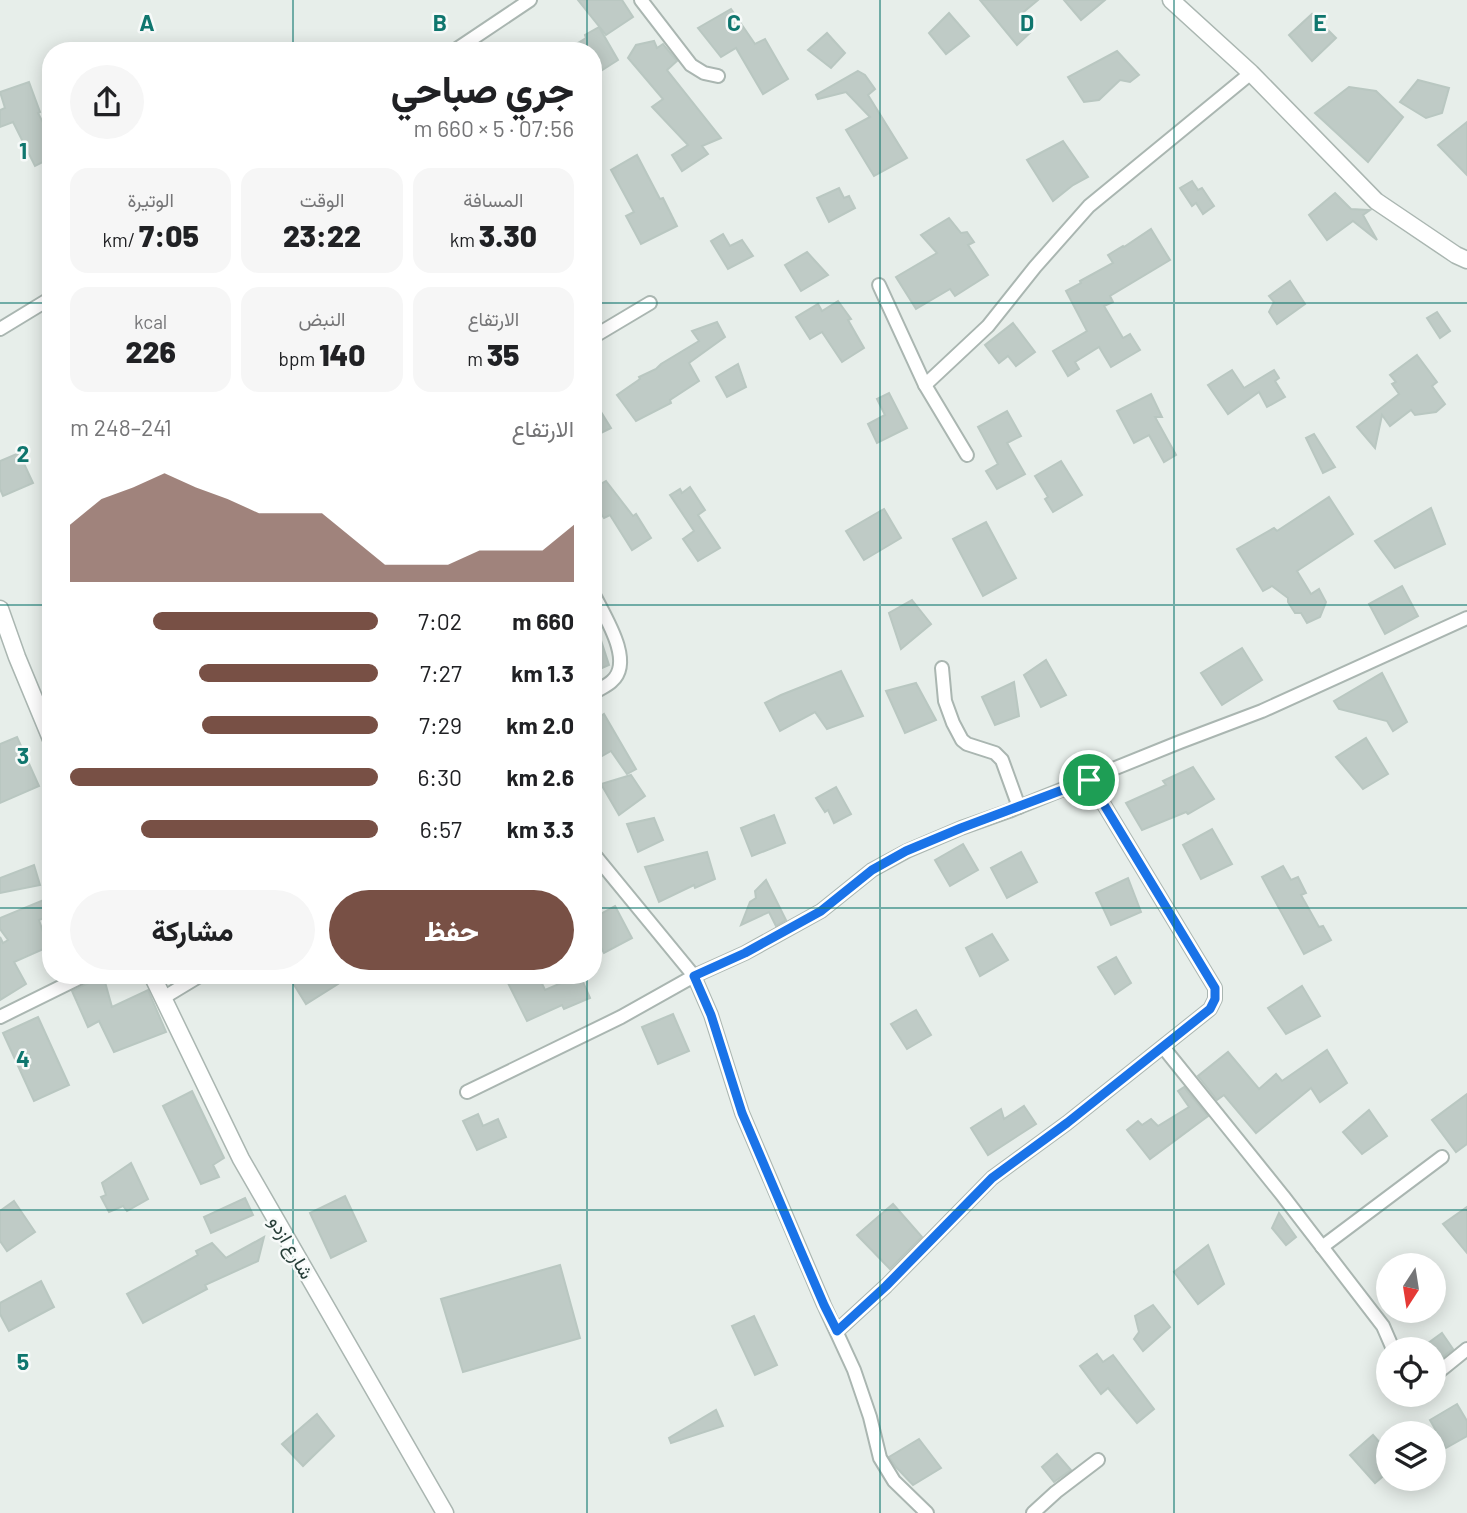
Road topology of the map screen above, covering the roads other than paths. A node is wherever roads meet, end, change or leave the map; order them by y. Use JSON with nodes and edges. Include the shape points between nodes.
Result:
{"nodes":[{"id":1,"x":530,"y":0,"type":"edge"},
{"id":2,"x":641,"y":0,"type":"edge"},
{"id":3,"x":1171,"y":0,"type":"edge"},
{"id":4,"x":467,"y":42,"type":"edge"},
{"id":5,"x":1251,"y":74,"type":"junction"},
{"id":6,"x":718,"y":76,"type":"dead end"},
{"id":7,"x":1467,"y":260,"type":"edge"},
{"id":8,"x":879,"y":285,"type":"dead end"},
{"id":9,"x":650,"y":303,"type":"dead end"},
{"id":10,"x":42,"y":304,"type":"edge"},
{"id":11,"x":0,"y":330,"type":"edge"},
{"id":12,"x":602,"y":332,"type":"edge"},
{"id":13,"x":925,"y":385,"type":"junction"},
{"id":14,"x":967,"y":455,"type":"dead end"},
{"id":15,"x":0,"y":609,"type":"edge"},
{"id":16,"x":602,"y":612,"type":"edge"},
{"id":17,"x":1467,"y":618,"type":"edge"},
{"id":18,"x":942,"y":668,"type":"dead end"},
{"id":19,"x":602,"y":688,"type":"edge"},
{"id":20,"x":42,"y":717,"type":"edge"},
{"id":21,"x":1089,"y":780,"type":"junction"},
{"id":22,"x":1019,"y":807,"type":"junction"},
{"id":23,"x":602,"y":864,"type":"edge"},
{"id":24,"x":694,"y":976,"type":"junction"},
{"id":25,"x":67,"y":984,"type":"edge"},
{"id":26,"x":156,"y":984,"type":"edge"},
{"id":27,"x":186,"y":984,"type":"edge"},
{"id":28,"x":163,"y":998,"type":"junction"},
{"id":29,"x":0,"y":1017,"type":"edge"},
{"id":30,"x":1163,"y":1047,"type":"junction"},
{"id":31,"x":467,"y":1092,"type":"dead end"},
{"id":32,"x":1443,"y":1157,"type":"dead end"},
{"id":33,"x":1322,"y":1247,"type":"junction"},
{"id":34,"x":837,"y":1331,"type":"junction"},
{"id":35,"x":1388,"y":1337,"type":"edge"},
{"id":36,"x":1467,"y":1349,"type":"edge"},
{"id":37,"x":1446,"y":1366,"type":"edge"},
{"id":38,"x":1098,"y":1460,"type":"dead end"},
{"id":39,"x":445,"y":1513,"type":"edge"},
{"id":40,"x":927,"y":1513,"type":"edge"},
{"id":41,"x":1033,"y":1513,"type":"edge"}],
"edges":[{"from":1,"to":4,"type":"street"},
{"from":2,"to":6,"type":"street","via":[[691,65]]},
{"from":3,"to":5,"type":"street"},
{"from":5,"to":7,"type":"street","via":[[1376,201]]},
{"from":5,"to":13,"type":"street","via":[[1089,206],[988,326]]},
{"from":8,"to":13,"type":"street"},
{"from":9,"to":12,"type":"street"},
{"from":10,"to":11,"type":"street"},
{"from":13,"to":14,"type":"street"},
{"from":15,"to":20,"type":"street"},
{"from":16,"to":19,"type":"street","via":[[620,649],[621,664],[615,680]]},
{"from":17,"to":21,"type":"street","via":[[1262,711]]},
{"from":18,"to":22,"type":"street","via":[[945,701],[962,740],[995,753],[1002,761]]},
{"from":21,"to":22,"type":"street"},
{"from":21,"to":30,"type":"street","via":[[1215,988],[1210,1009]]},
{"from":22,"to":24,"type":"street","via":[[906,851],[872,870],[821,911]]},
{"from":23,"to":24,"type":"street"},
{"from":24,"to":31,"type":"street"},
{"from":24,"to":34,"type":"street","via":[[742,1113]]},
{"from":25,"to":29,"type":"street"},
{"from":26,"to":28,"type":"street","name":"شارع ازدو"},
{"from":27,"to":28,"type":"street"},
{"from":28,"to":39,"type":"street","name":"شارع ازدو","via":[[241,1159]]},
{"from":30,"to":33,"type":"street"},
{"from":30,"to":34,"type":"street","via":[[992,1178]]},
{"from":32,"to":33,"type":"street"},
{"from":33,"to":35,"type":"street"},
{"from":34,"to":40,"type":"street","via":[[870,1417],[880,1458],[894,1481]]},
{"from":36,"to":37,"type":"street"},
{"from":38,"to":41,"type":"street"}]}
